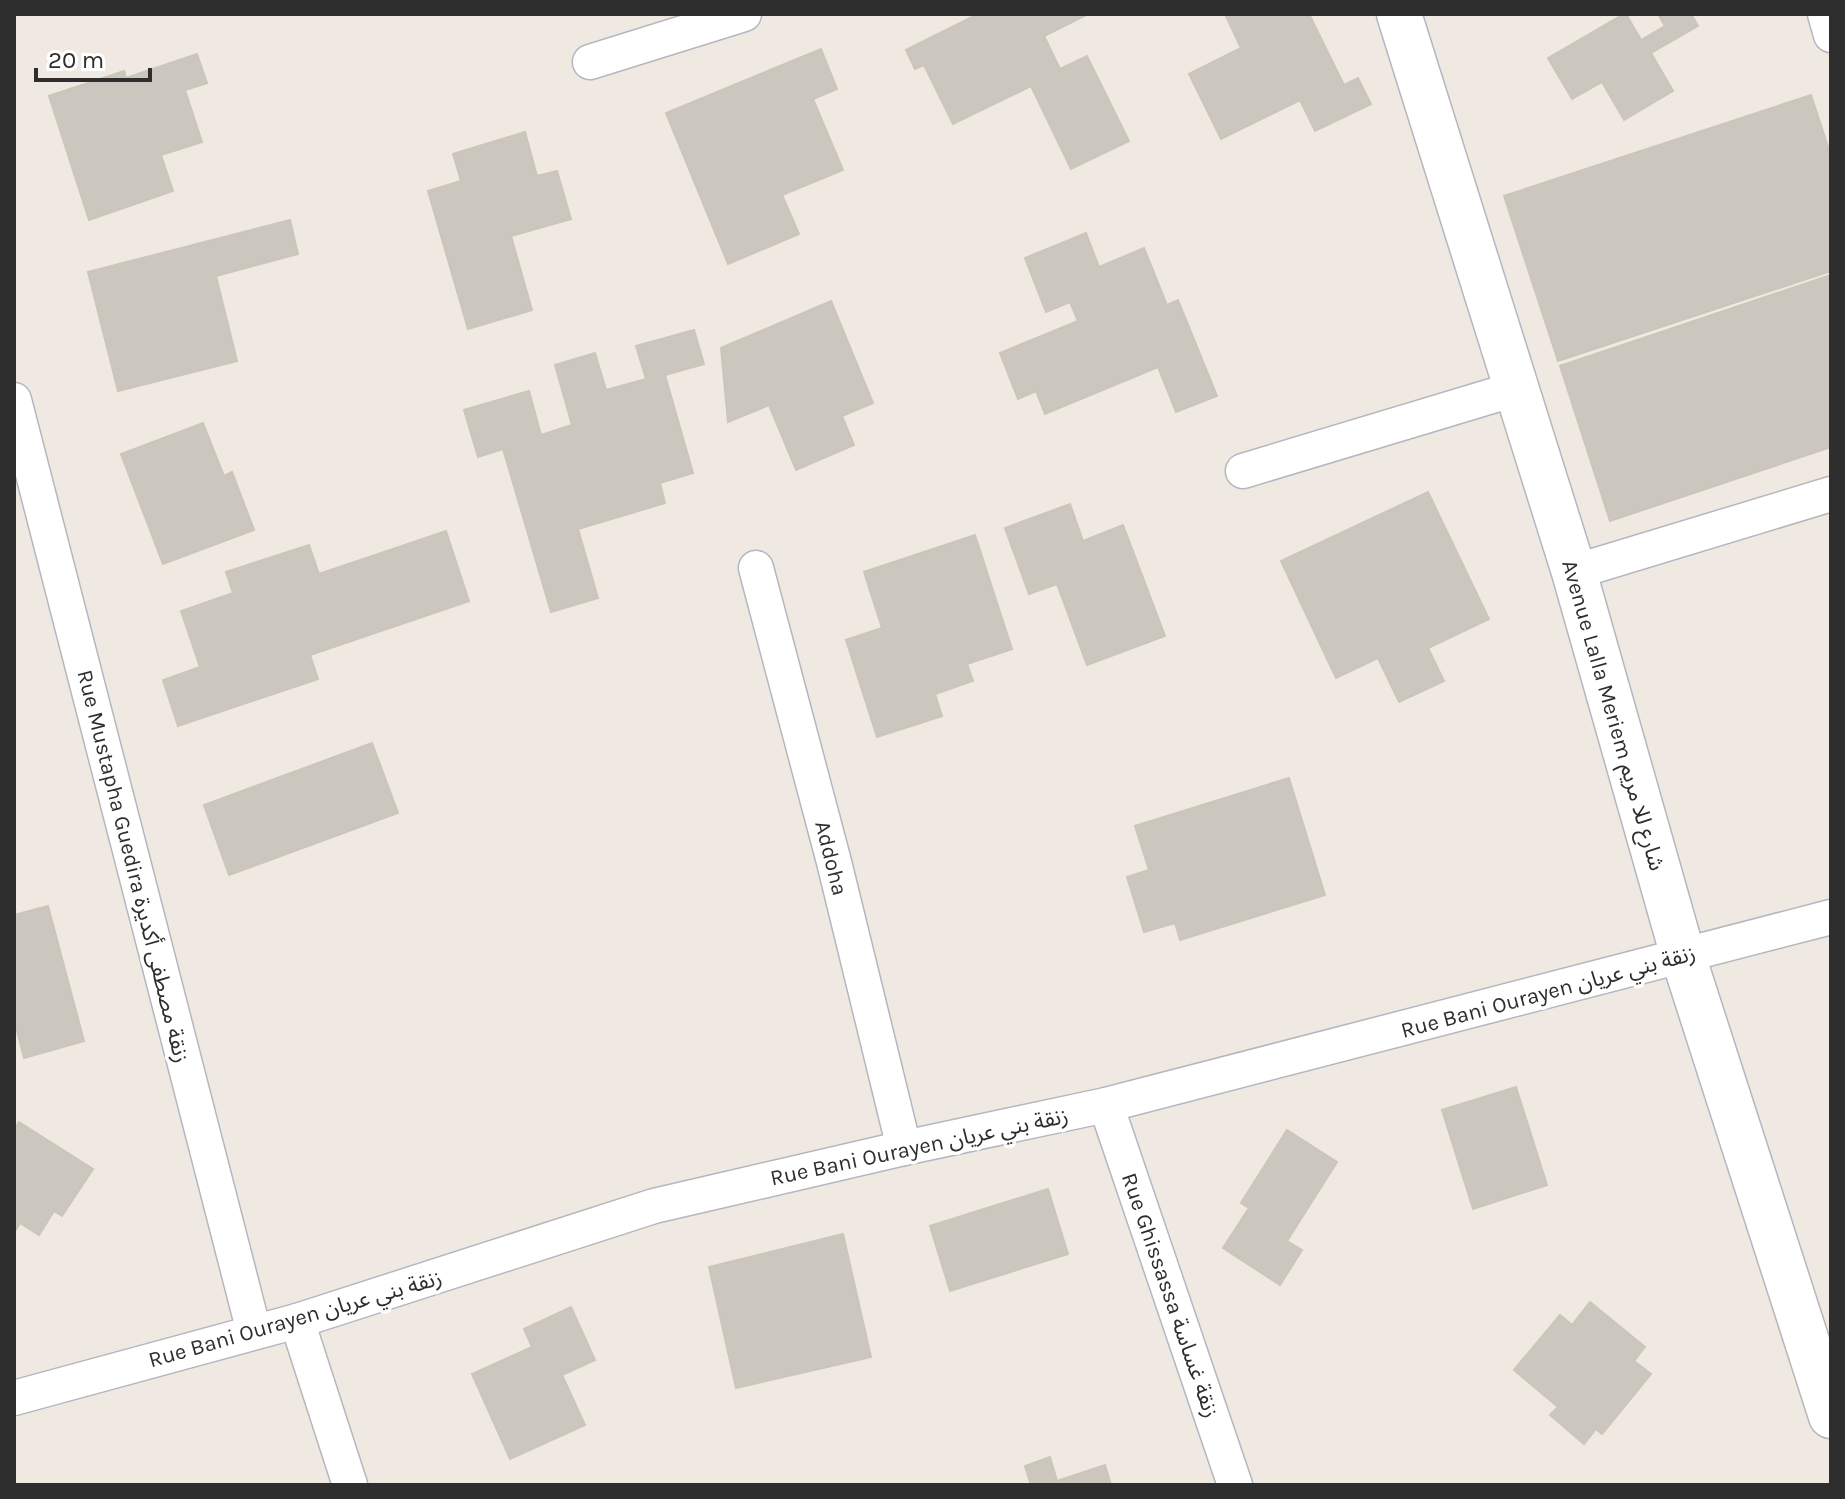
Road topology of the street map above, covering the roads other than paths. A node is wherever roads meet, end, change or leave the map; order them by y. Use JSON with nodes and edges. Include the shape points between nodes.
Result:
{"nodes":[{"id":1,"x":744,"y":14,"type":"edge"},
{"id":2,"x":1399,"y":14,"type":"edge"},
{"id":3,"x":1825,"y":14,"type":"edge"},
{"id":4,"x":1831,"y":35,"type":"edge"},
{"id":5,"x":590,"y":62,"type":"dead end"},
{"id":6,"x":1515,"y":389,"type":"junction"},
{"id":7,"x":14,"y":400,"type":"edge"},
{"id":8,"x":1243,"y":471,"type":"dead end"},
{"id":9,"x":1831,"y":494,"type":"edge"},
{"id":10,"x":756,"y":568,"type":"dead end"},
{"id":11,"x":1574,"y":572,"type":"junction"},
{"id":12,"x":1831,"y":917,"type":"edge"},
{"id":13,"x":1683,"y":956,"type":"junction"},
{"id":14,"x":1106,"y":1105,"type":"junction"},
{"id":15,"x":904,"y":1148,"type":"junction"},
{"id":16,"x":297,"y":1321,"type":"junction"},
{"id":17,"x":254,"y":1332,"type":"junction"},
{"id":18,"x":14,"y":1398,"type":"edge"},
{"id":19,"x":1831,"y":1416,"type":"edge"},
{"id":20,"x":350,"y":1485,"type":"edge"},
{"id":21,"x":1235,"y":1485,"type":"edge"}],
"edges":[{"from":1,"to":5,"type":"street"},
{"from":2,"to":6,"type":"street","name":"Avenue Lalla Meriem شارع للا مريم"},
{"from":3,"to":4,"type":"street"},
{"from":6,"to":8,"type":"street"},
{"from":6,"to":11,"type":"street","name":"Avenue Lalla Meriem شارع للا مريم"},
{"from":7,"to":17,"type":"street","name":"Rue Mustapha Guedira زنقة مصطفى أكديرة"},
{"from":9,"to":11,"type":"street"},
{"from":10,"to":15,"type":"street","name":"Addoha"},
{"from":11,"to":13,"type":"street","name":"Avenue Lalla Meriem شارع للا مريم"},
{"from":12,"to":13,"type":"street","name":"Rue Bani Ourayen زنقة بني عريان"},
{"from":13,"to":14,"type":"street","name":"Rue Bani Ourayen زنقة بني عريان"},
{"from":13,"to":19,"type":"street","name":"Avenue Lalla Meriem شارع للا مريم"},
{"from":14,"to":15,"type":"street","name":"Rue Bani Ourayen زنقة بني عريان"},
{"from":14,"to":21,"type":"street","name":"Rue Ghissassa زنقة غساسة"},
{"from":15,"to":16,"type":"street","name":"Rue Bani Ourayen زنقة بني عريان","via":[[654,1206]]},
{"from":16,"to":17,"type":"street","name":"Rue Bani Ourayen زنقة بني عريان"},
{"from":16,"to":20,"type":"street"},
{"from":17,"to":18,"type":"street","name":"Rue Bani Ourayen زنقة بني عريان"}]}
